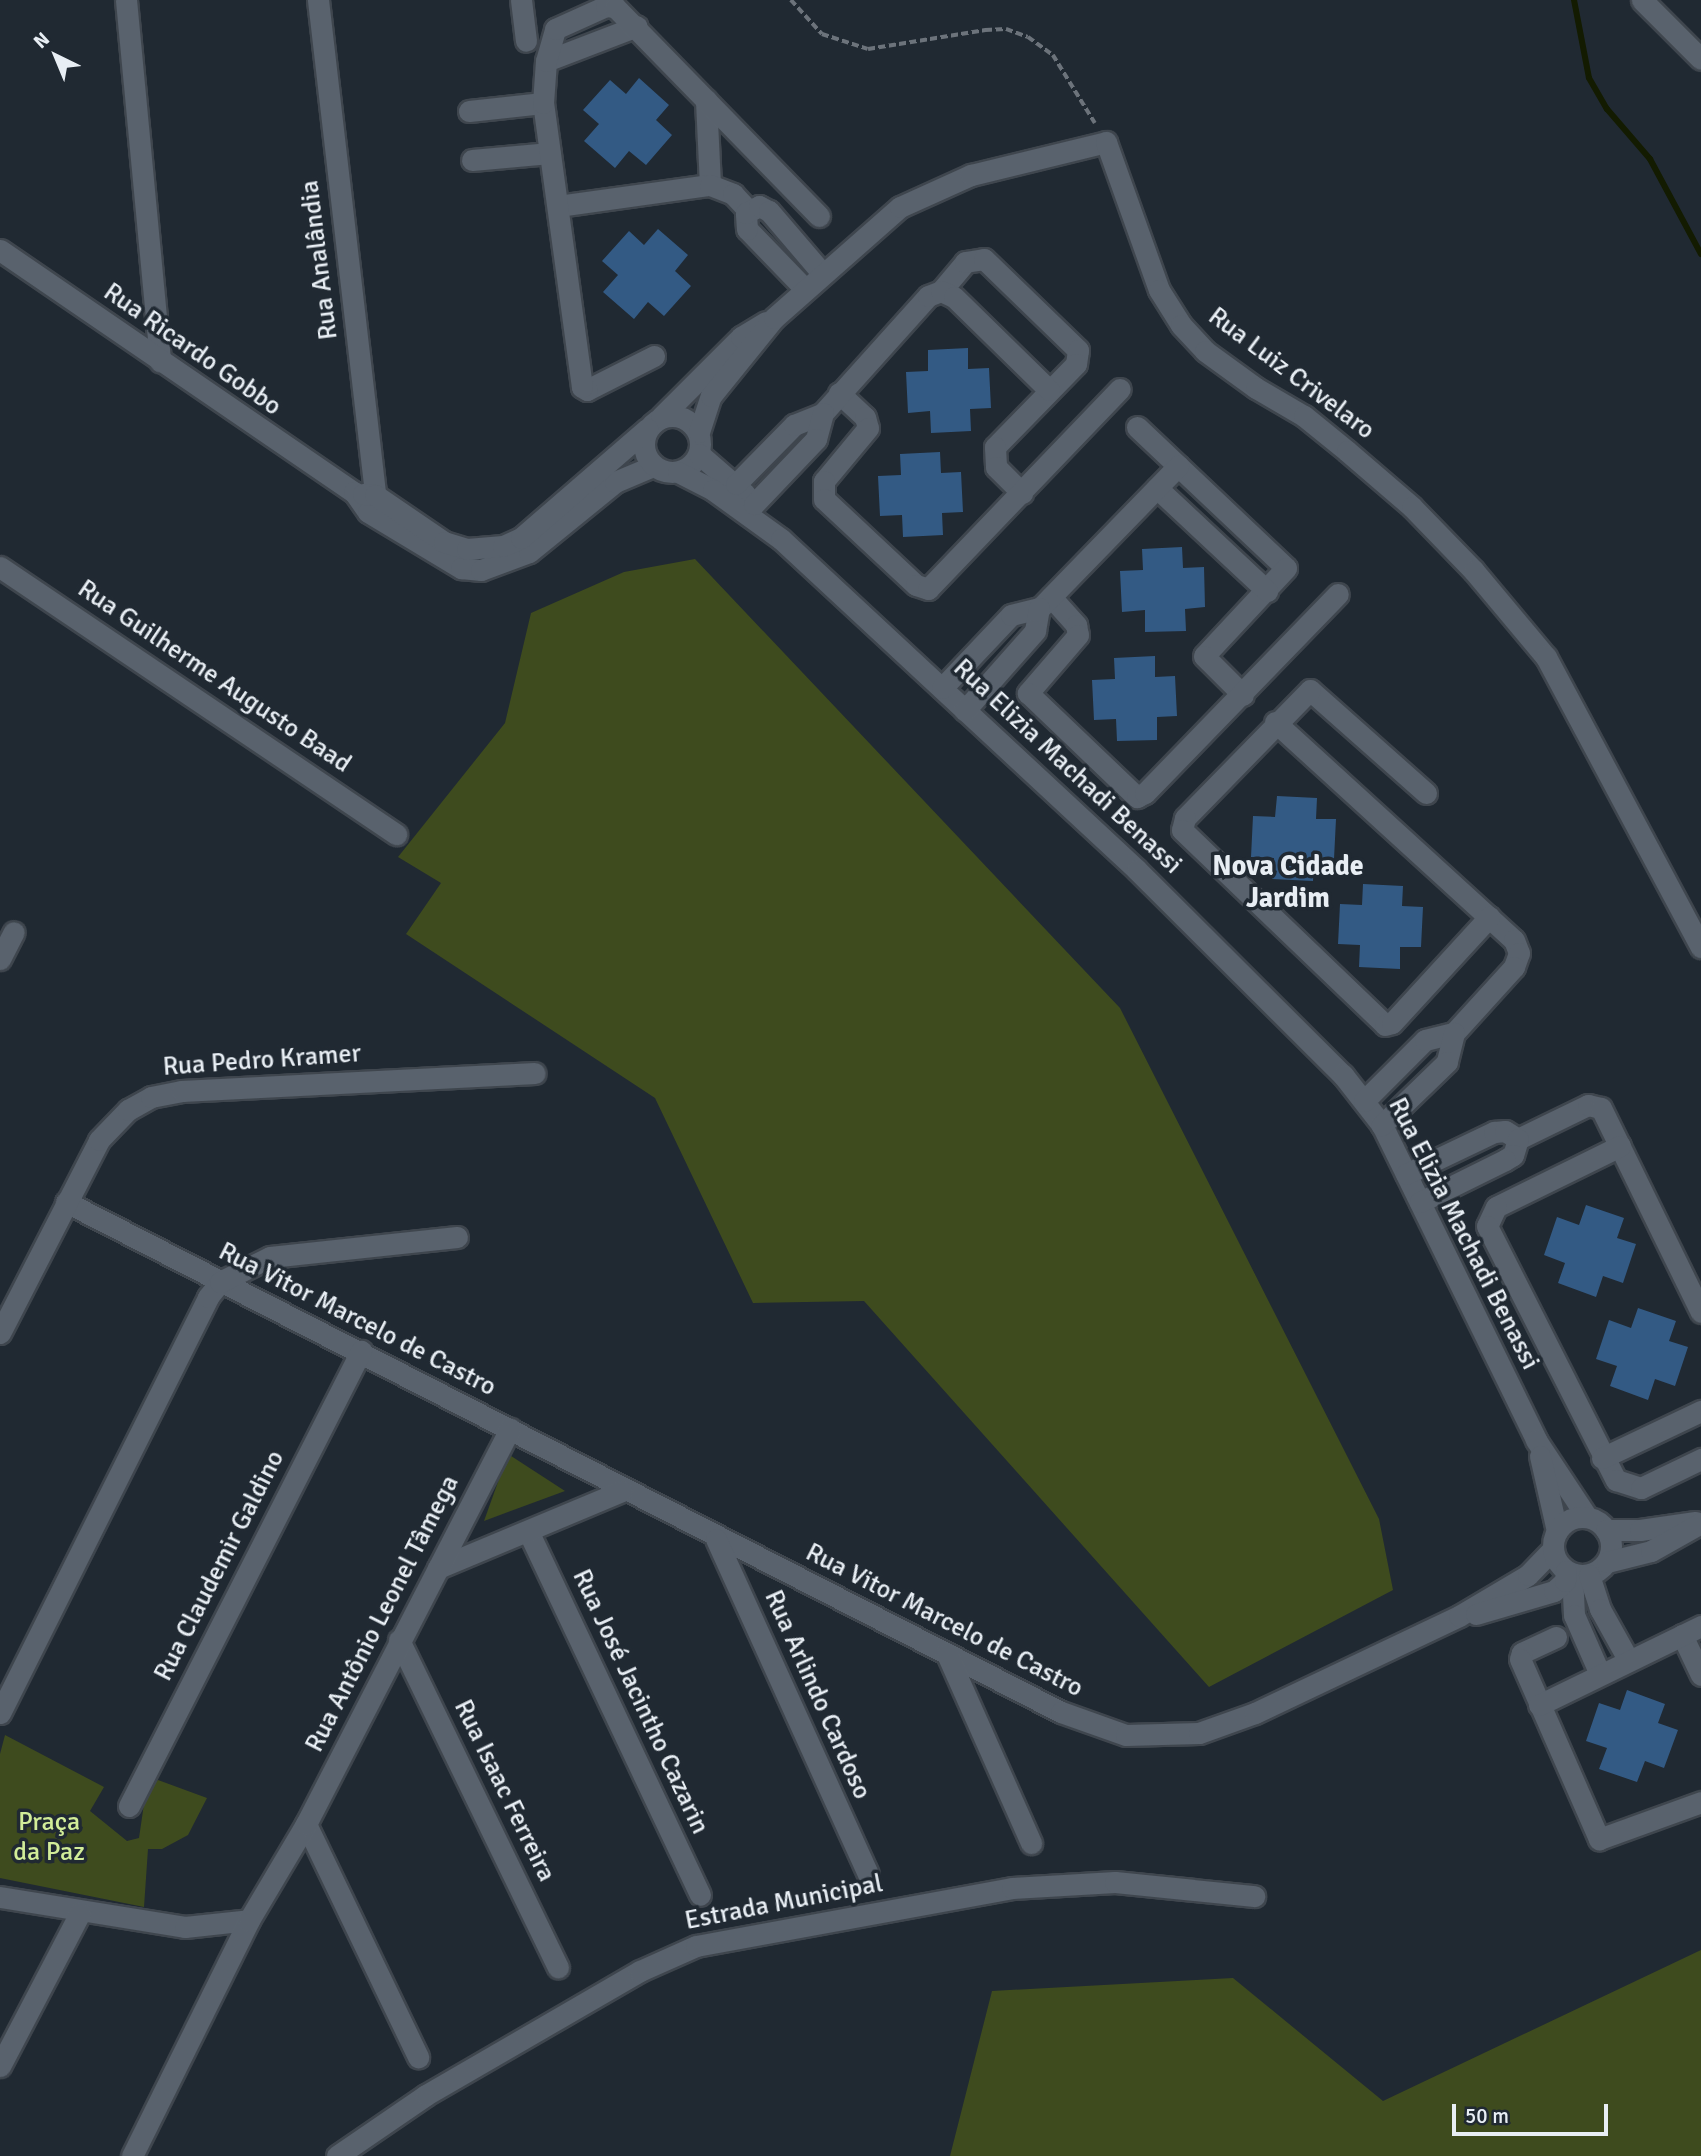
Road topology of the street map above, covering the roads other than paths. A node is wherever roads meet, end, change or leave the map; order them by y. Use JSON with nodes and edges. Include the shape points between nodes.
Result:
{"nodes":[{"id":1,"x":126,"y":0,"type":"edge"},
{"id":2,"x":318,"y":0,"type":"edge"},
{"id":3,"x":521,"y":0,"type":"edge"},
{"id":4,"x":1642,"y":0,"type":"edge"},
{"id":5,"x":637,"y":26,"type":"junction"},
{"id":6,"x":526,"y":41,"type":"dead end"},
{"id":7,"x":1701,"y":59,"type":"edge"},
{"id":8,"x":546,"y":61,"type":"junction"},
{"id":9,"x":706,"y":100,"type":"junction"},
{"id":10,"x":543,"y":103,"type":"junction"},
{"id":11,"x":469,"y":111,"type":"dead end"},
{"id":12,"x":550,"y":153,"type":"junction"},
{"id":13,"x":472,"y":160,"type":"dead end"},
{"id":14,"x":710,"y":185,"type":"junction"},
{"id":15,"x":558,"y":206,"type":"junction"},
{"id":16,"x":748,"y":211,"type":"junction"},
{"id":17,"x":819,"y":216,"type":"dead end"},
{"id":18,"x":791,"y":237,"type":"junction"},
{"id":19,"x":0,"y":250,"type":"edge"},
{"id":20,"x":772,"y":255,"type":"junction"},
{"id":21,"x":822,"y":273,"type":"junction"},
{"id":22,"x":806,"y":289,"type":"junction"},
{"id":23,"x":941,"y":291,"type":"junction"},
{"id":24,"x":774,"y":318,"type":"junction"},
{"id":25,"x":654,"y":356,"type":"dead end"},
{"id":26,"x":160,"y":361,"type":"junction"},
{"id":27,"x":1120,"y":389,"type":"dead end"},
{"id":28,"x":1049,"y":390,"type":"junction"},
{"id":29,"x":839,"y":393,"type":"junction"},
{"id":30,"x":823,"y":413,"type":"junction"},
{"id":31,"x":654,"y":423,"type":"junction"},
{"id":32,"x":1137,"y":427,"type":"dead end"},
{"id":33,"x":699,"y":432,"type":"junction"},
{"id":34,"x":774,"y":445,"type":"junction"},
{"id":35,"x":699,"y":454,"type":"junction"},
{"id":36,"x":793,"y":463,"type":"junction"},
{"id":37,"x":653,"y":466,"type":"junction"},
{"id":38,"x":1178,"y":467,"type":"junction"},
{"id":39,"x":678,"y":472,"type":"junction"},
{"id":40,"x":736,"y":484,"type":"junction"},
{"id":41,"x":1157,"y":488,"type":"junction"},
{"id":42,"x":1022,"y":493,"type":"junction"},
{"id":43,"x":366,"y":500,"type":"junction"},
{"id":44,"x":754,"y":504,"type":"junction"},
{"id":45,"x":781,"y":540,"type":"junction"},
{"id":46,"x":505,"y":555,"type":"junction"},
{"id":47,"x":0,"y":567,"type":"edge"},
{"id":48,"x":1267,"y":591,"type":"junction"},
{"id":49,"x":1339,"y":594,"type":"dead end"},
{"id":50,"x":1045,"y":602,"type":"junction"},
{"id":51,"x":991,"y":636,"type":"junction"},
{"id":52,"x":1011,"y":655,"type":"junction"},
{"id":53,"x":942,"y":688,"type":"junction"},
{"id":54,"x":1243,"y":695,"type":"junction"},
{"id":55,"x":965,"y":710,"type":"junction"},
{"id":56,"x":1275,"y":722,"type":"junction"},
{"id":57,"x":1426,"y":793,"type":"dead end"},
{"id":58,"x":396,"y":834,"type":"dead end"},
{"id":59,"x":1489,"y":917,"type":"junction"},
{"id":60,"x":14,"y":932,"type":"dead end"},
{"id":61,"x":1701,"y":947,"type":"edge"},
{"id":62,"x":0,"y":959,"type":"edge"},
{"id":63,"x":1454,"y":1032,"type":"junction"},
{"id":64,"x":1406,"y":1060,"type":"junction"},
{"id":65,"x":535,"y":1073,"type":"dead end"},
{"id":66,"x":1428,"y":1082,"type":"junction"},
{"id":67,"x":1364,"y":1101,"type":"junction"},
{"id":68,"x":1382,"y":1125,"type":"junction"},
{"id":69,"x":1518,"y":1139,"type":"junction"},
{"id":70,"x":1620,"y":1146,"type":"junction"},
{"id":71,"x":1461,"y":1149,"type":"junction"},
{"id":72,"x":1406,"y":1174,"type":"junction"},
{"id":73,"x":1474,"y":1176,"type":"junction"},
{"id":74,"x":66,"y":1202,"type":"junction"},
{"id":75,"x":1420,"y":1202,"type":"junction"},
{"id":76,"x":457,"y":1237,"type":"dead end"},
{"id":77,"x":220,"y":1282,"type":"junction"},
{"id":78,"x":1701,"y":1312,"type":"edge"},
{"id":79,"x":0,"y":1333,"type":"edge"},
{"id":80,"x":361,"y":1350,"type":"junction"},
{"id":81,"x":1701,"y":1411,"type":"edge"},
{"id":82,"x":510,"y":1429,"type":"junction"},
{"id":83,"x":1536,"y":1440,"type":"junction"},
{"id":84,"x":1602,"y":1458,"type":"junction"},
{"id":85,"x":1701,"y":1460,"type":"edge"},
{"id":86,"x":621,"y":1491,"type":"junction"},
{"id":87,"x":1587,"y":1517,"type":"junction"},
{"id":88,"x":1701,"y":1522,"type":"edge"},
{"id":89,"x":1606,"y":1530,"type":"junction"},
{"id":90,"x":530,"y":1533,"type":"junction"},
{"id":91,"x":716,"y":1539,"type":"junction"},
{"id":92,"x":1555,"y":1540,"type":"junction"},
{"id":93,"x":1607,"y":1562,"type":"junction"},
{"id":94,"x":438,"y":1568,"type":"junction"},
{"id":95,"x":1576,"y":1574,"type":"junction"},
{"id":96,"x":1460,"y":1616,"type":"junction"},
{"id":97,"x":1692,"y":1631,"type":"edge"},
{"id":98,"x":1556,"y":1637,"type":"dead end"},
{"id":99,"x":399,"y":1640,"type":"junction"},
{"id":100,"x":947,"y":1654,"type":"junction"},
{"id":101,"x":1628,"y":1659,"type":"junction"},
{"id":102,"x":1599,"y":1672,"type":"junction"},
{"id":103,"x":1701,"y":1675,"type":"edge"},
{"id":104,"x":1539,"y":1705,"type":"junction"},
{"id":105,"x":0,"y":1713,"type":"edge"},
{"id":106,"x":1701,"y":1802,"type":"edge"},
{"id":107,"x":128,"y":1806,"type":"dead end"},
{"id":108,"x":306,"y":1824,"type":"junction"},
{"id":109,"x":1031,"y":1843,"type":"dead end"},
{"id":110,"x":867,"y":1874,"type":"dead end"},
{"id":111,"x":700,"y":1895,"type":"dead end"},
{"id":112,"x":1254,"y":1896,"type":"dead end"},
{"id":113,"x":0,"y":1898,"type":"edge"},
{"id":114,"x":80,"y":1913,"type":"junction"},
{"id":115,"x":249,"y":1920,"type":"junction"},
{"id":116,"x":558,"y":1967,"type":"dead end"},
{"id":117,"x":418,"y":2057,"type":"dead end"},
{"id":118,"x":0,"y":2066,"type":"edge"},
{"id":119,"x":132,"y":2156,"type":"edge"},
{"id":120,"x":337,"y":2156,"type":"edge"}],
"edges":[{"from":1,"to":26,"type":"street"},
{"from":2,"to":43,"type":"street","name":"Rua Analândia"},
{"from":3,"to":6,"type":"street"},
{"from":4,"to":7,"type":"street"},
{"from":5,"to":8,"type":"street"},
{"from":5,"to":8,"type":"street","via":[[615,7],[606,6],[555,29]]},
{"from":5,"to":9,"type":"street"},
{"from":8,"to":10,"type":"street"},
{"from":9,"to":14,"type":"street"},
{"from":9,"to":17,"type":"street"},
{"from":10,"to":11,"type":"street"},
{"from":10,"to":12,"type":"street"},
{"from":12,"to":13,"type":"street"},
{"from":12,"to":15,"type":"street"},
{"from":14,"to":15,"type":"street"},
{"from":14,"to":16,"type":"street","via":[[733,194]]},
{"from":15,"to":25,"type":"street","via":[[582,387],[587,390]]},
{"from":16,"to":18,"type":"street","via":[[764,208]]},
{"from":16,"to":20,"type":"street","via":[[744,225]]},
{"from":18,"to":20,"type":"street"},
{"from":18,"to":21,"type":"street"},
{"from":19,"to":26,"type":"street","name":"Rua Ricardo Gobbo"},
{"from":20,"to":22,"type":"street"},
{"from":21,"to":22,"type":"street"},
{"from":21,"to":61,"type":"street","name":"Rua Luiz Crivelaro","via":[[872,228],[930,190],[1005,164],[1106,142],[1159,290],[1181,325],[1205,351],[1304,416],[1412,507],[1474,571],[1546,657]]},
{"from":22,"to":24,"type":"street"},
{"from":23,"to":28,"type":"street","via":[[954,297]]},
{"from":23,"to":28,"type":"street","via":[[970,259],[988,262],[1077,350],[1076,364]]},
{"from":23,"to":29,"type":"street","via":[[928,296]]},
{"from":24,"to":31,"type":"street","via":[[741,337]]},
{"from":24,"to":33,"type":"street","via":[[711,396]]},
{"from":26,"to":43,"type":"street","name":"Rua Ricardo Gobbo"},
{"from":27,"to":42,"type":"street"},
{"from":28,"to":42,"type":"street","via":[[999,442],[994,454],[1000,472]]},
{"from":29,"to":30,"type":"street"},
{"from":29,"to":42,"type":"street","via":[[865,417],[868,428],[824,481],[824,499],[919,588],[935,586]]},
{"from":30,"to":34,"type":"street","via":[[801,420]]},
{"from":30,"to":36,"type":"street","via":[[816,439]]},
{"from":31,"to":33,"type":"street","via":[[683,417]]},
{"from":31,"to":37,"type":"street","via":[[644,449]]},
{"from":31,"to":46,"type":"street"},
{"from":32,"to":38,"type":"street"},
{"from":33,"to":35,"type":"street"},
{"from":34,"to":36,"type":"street"},
{"from":34,"to":40,"type":"street"},
{"from":35,"to":39,"type":"street"},
{"from":35,"to":40,"type":"street","name":"Rua Elizia Machadi Benassi"},
{"from":36,"to":44,"type":"street"},
{"from":37,"to":39,"type":"street"},
{"from":37,"to":46,"type":"street","via":[[615,482],[547,540]]},
{"from":38,"to":41,"type":"street"},
{"from":38,"to":48,"type":"street","via":[[1286,568]]},
{"from":39,"to":45,"type":"street","name":"Rua Elizia Machadi Benassi","via":[[713,490]]},
{"from":40,"to":44,"type":"street","name":"Rua Elizia Machadi Benassi"},
{"from":41,"to":48,"type":"street"},
{"from":41,"to":50,"type":"street"},
{"from":43,"to":46,"type":"street","name":"Rua Ricardo Gobbo","via":[[461,568],[481,570]]},
{"from":44,"to":45,"type":"street","name":"Rua Elizia Machadi Benassi"},
{"from":45,"to":53,"type":"street","name":"Rua Elizia Machadi Benassi"},
{"from":47,"to":58,"type":"street","name":"Rua Guilherme Augusto Baad"},
{"from":48,"to":54,"type":"street","via":[[1204,656]]},
{"from":49,"to":54,"type":"street"},
{"from":50,"to":51,"type":"street","via":[[1017,611]]},
{"from":50,"to":52,"type":"street","via":[[1035,631]]},
{"from":50,"to":54,"type":"street","via":[[1076,625],[1078,635],[1028,693],[1133,795],[1145,793]]},
{"from":51,"to":52,"type":"street"},
{"from":51,"to":53,"type":"street"},
{"from":52,"to":55,"type":"street"},
{"from":53,"to":55,"type":"street","name":"Rua Elizia Machadi Benassi"},
{"from":55,"to":67,"type":"street","name":"Rua Elizia Machadi Benassi","via":[[1137,870]]},
{"from":56,"to":57,"type":"street","via":[[1313,691]]},
{"from":56,"to":59,"type":"street"},
{"from":56,"to":59,"type":"street","via":[[1185,818],[1183,835],[1382,1023],[1392,1023]]},
{"from":59,"to":63,"type":"street","via":[[1514,940],[1517,960]]},
{"from":60,"to":62,"type":"street"},
{"from":63,"to":64,"type":"street","via":[[1425,1040]]},
{"from":63,"to":66,"type":"street","via":[[1449,1057]]},
{"from":64,"to":66,"type":"street"},
{"from":64,"to":67,"type":"street"},
{"from":65,"to":74,"type":"street","name":"Rua Pedro Kramer","via":[[182,1091],[151,1097],[128,1110],[99,1140]]},
{"from":66,"to":68,"type":"street"},
{"from":67,"to":68,"type":"street","name":"Rua Elizia Machadi Benassi"},
{"from":68,"to":72,"type":"street","name":"Rua Elizia Machadi Benassi"},
{"from":69,"to":70,"type":"street","via":[[1595,1104]]},
{"from":69,"to":71,"type":"street","via":[[1499,1131]]},
{"from":69,"to":73,"type":"street","via":[[1513,1155]]},
{"from":70,"to":78,"type":"street"},
{"from":70,"to":84,"type":"street","via":[[1496,1207],[1487,1226]]},
{"from":71,"to":72,"type":"street"},
{"from":71,"to":73,"type":"street"},
{"from":72,"to":75,"type":"street","name":"Rua Elizia Machadi Benassi"},
{"from":73,"to":75,"type":"street"},
{"from":74,"to":77,"type":"street","name":"Rua Vitor Marcelo de Castro"},
{"from":74,"to":79,"type":"street","name":"Rua Pedro Kramer"},
{"from":75,"to":83,"type":"street","name":"Rua Elizia Machadi Benassi"},
{"from":76,"to":77,"type":"street","via":[[270,1257]]},
{"from":77,"to":80,"type":"street","name":"Rua Vitor Marcelo de Castro"},
{"from":77,"to":105,"type":"street","via":[[208,1297]]},
{"from":80,"to":82,"type":"street","name":"Rua Vitor Marcelo de Castro"},
{"from":80,"to":107,"type":"street","name":"Rua Claudemir Galdino"},
{"from":81,"to":84,"type":"street"},
{"from":82,"to":86,"type":"street","name":"Rua Vitor Marcelo de Castro"},
{"from":82,"to":94,"type":"street","name":"Rua Antônio Leonel Tâmega"},
{"from":83,"to":87,"type":"street","name":"Rua Elizia Machadi Benassi"},
{"from":83,"to":92,"type":"street","name":"Rua Elizia Machadi Benassi"},
{"from":84,"to":85,"type":"street","via":[[1616,1480],[1632,1488]]},
{"from":86,"to":90,"type":"street"},
{"from":86,"to":91,"type":"street","name":"Rua Vitor Marcelo de Castro"},
{"from":87,"to":89,"type":"street"},
{"from":87,"to":92,"type":"street","via":[[1570,1520]]},
{"from":88,"to":89,"type":"street","via":[[1640,1531]]},
{"from":88,"to":93,"type":"street","via":[[1651,1551]]},
{"from":89,"to":93,"type":"street","via":[[1612,1546]]},
{"from":90,"to":94,"type":"street"},
{"from":90,"to":111,"type":"street","name":"Rua José Jacintho Cazarin"},
{"from":91,"to":100,"type":"street","name":"Rua Vitor Marcelo de Castro"},
{"from":91,"to":110,"type":"street","name":"Rua Arlindo Cardoso"},
{"from":92,"to":95,"type":"street"},
{"from":92,"to":96,"type":"street","via":[[1528,1575]]},
{"from":93,"to":95,"type":"street"},
{"from":94,"to":99,"type":"street","name":"Rua Antônio Leonel Tâmega"},
{"from":95,"to":96,"type":"street","via":[[1554,1591],[1491,1612]]},
{"from":95,"to":101,"type":"street"},
{"from":95,"to":102,"type":"street","via":[[1574,1615]]},
{"from":96,"to":100,"type":"street","name":"Rua Vitor Marcelo de Castro","via":[[1255,1713],[1199,1733],[1126,1735],[1060,1712]]},
{"from":97,"to":101,"type":"street"},
{"from":97,"to":103,"type":"street"},
{"from":98,"to":104,"type":"street","via":[[1520,1657]]},
{"from":99,"to":108,"type":"street","name":"Rua Antônio Leonel Tâmega"},
{"from":99,"to":116,"type":"street","name":"Rua Isaac Ferreira"},
{"from":100,"to":109,"type":"street"},
{"from":101,"to":102,"type":"street"},
{"from":102,"to":104,"type":"street"},
{"from":104,"to":106,"type":"street","via":[[1602,1841]]},
{"from":108,"to":115,"type":"street","name":"Rua Antônio Leonel Tâmega"},
{"from":108,"to":117,"type":"street"},
{"from":112,"to":120,"type":"street","name":"Estrada Municipal","via":[[1115,1882],[1012,1888],[696,1946],[640,1971],[426,2095]]},
{"from":113,"to":114,"type":"street"},
{"from":114,"to":115,"type":"street","via":[[185,1927]]},
{"from":114,"to":118,"type":"street"},
{"from":115,"to":119,"type":"street","name":"Rua Antônio Leonel Tâmega"}]}
